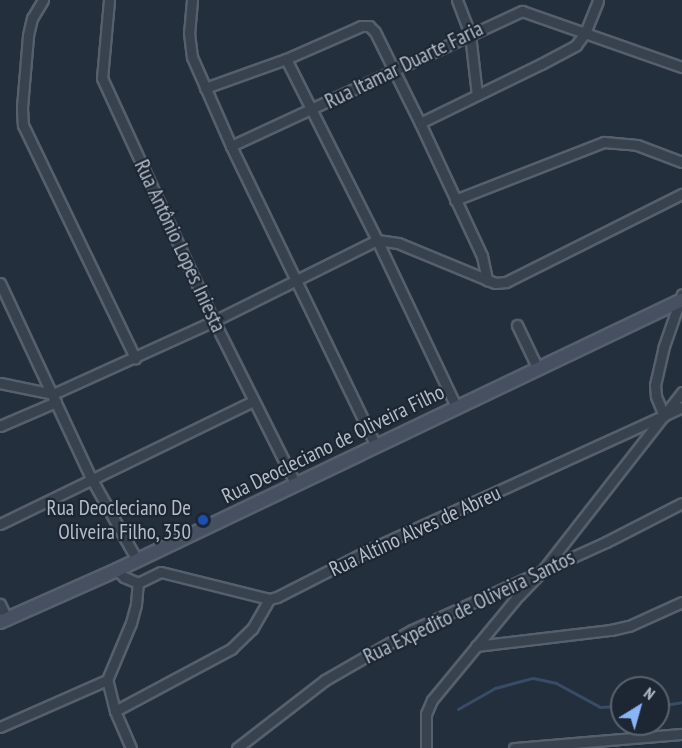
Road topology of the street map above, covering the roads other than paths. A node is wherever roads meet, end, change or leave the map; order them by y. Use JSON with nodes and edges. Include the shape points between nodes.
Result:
{"nodes":[{"id":1,"x":43,"y":0,"type":"edge"},
{"id":2,"x":109,"y":0,"type":"edge"},
{"id":3,"x":192,"y":0,"type":"edge"},
{"id":4,"x":457,"y":0,"type":"edge"},
{"id":5,"x":598,"y":0,"type":"edge"},
{"id":6,"x":585,"y":33,"type":"junction"},
{"id":7,"x":470,"y":34,"type":"junction"},
{"id":8,"x":286,"y":59,"type":"junction"},
{"id":9,"x":682,"y":67,"type":"edge"},
{"id":10,"x":395,"y":69,"type":"junction"},
{"id":11,"x":205,"y":88,"type":"junction"},
{"id":12,"x":477,"y":95,"type":"junction"},
{"id":13,"x":312,"y":109,"type":"junction"},
{"id":14,"x":420,"y":123,"type":"junction"},
{"id":15,"x":231,"y":146,"type":"junction"},
{"id":16,"x":682,"y":162,"type":"edge"},
{"id":17,"x":682,"y":194,"type":"edge"},
{"id":18,"x":454,"y":200,"type":"junction"},
{"id":19,"x":377,"y":240,"type":"junction"},
{"id":20,"x":297,"y":280,"type":"junction"},
{"id":21,"x":487,"y":280,"type":"junction"},
{"id":22,"x":0,"y":283,"type":"edge"},
{"id":23,"x":681,"y":298,"type":"edge"},
{"id":24,"x":214,"y":321,"type":"junction"},
{"id":25,"x":518,"y":325,"type":"dead end"},
{"id":26,"x":135,"y":358,"type":"junction"},
{"id":27,"x":537,"y":367,"type":"junction"},
{"id":28,"x":0,"y":382,"type":"edge"},
{"id":29,"x":682,"y":392,"type":"edge"},
{"id":30,"x":55,"y":398,"type":"junction"},
{"id":31,"x":253,"y":401,"type":"junction"},
{"id":32,"x":456,"y":406,"type":"junction"},
{"id":33,"x":682,"y":407,"type":"edge"},
{"id":34,"x":663,"y":416,"type":"junction"},
{"id":35,"x":0,"y":426,"type":"edge"},
{"id":36,"x":375,"y":444,"type":"junction"},
{"id":37,"x":91,"y":478,"type":"junction"},
{"id":38,"x":295,"y":483,"type":"junction"},
{"id":39,"x":682,"y":503,"type":"edge"},
{"id":40,"x":0,"y":524,"type":"edge"},
{"id":41,"x":152,"y":552,"type":"junction"},
{"id":42,"x":137,"y":560,"type":"junction"},
{"id":43,"x":117,"y":570,"type":"junction"},
{"id":44,"x":543,"y":570,"type":"junction"},
{"id":45,"x":161,"y":572,"type":"junction"},
{"id":46,"x":138,"y":583,"type":"junction"},
{"id":47,"x":269,"y":599,"type":"junction"},
{"id":48,"x":682,"y":602,"type":"edge"},
{"id":49,"x":0,"y":604,"type":"edge"},
{"id":50,"x":4,"y":621,"type":"edge"},
{"id":51,"x":476,"y":646,"type":"junction"},
{"id":52,"x":107,"y":680,"type":"junction"},
{"id":53,"x":115,"y":711,"type":"junction"},
{"id":54,"x":0,"y":727,"type":"edge"},
{"id":55,"x":682,"y":734,"type":"edge"},
{"id":56,"x":130,"y":748,"type":"edge"},
{"id":57,"x":237,"y":748,"type":"edge"},
{"id":58,"x":426,"y":748,"type":"edge"},
{"id":59,"x":514,"y":748,"type":"edge"}],
"edges":[{"from":1,"to":26,"type":"street","via":[[32,18],[28,36],[23,125]]},
{"from":2,"to":24,"type":"street","name":"Rua Antônio Lopes Iniesta","via":[[102,78]]},
{"from":3,"to":11,"type":"street","via":[[190,45]]},
{"from":4,"to":7,"type":"street"},
{"from":5,"to":6,"type":"street"},
{"from":6,"to":7,"type":"street","name":"Rua Itamar Duarte Faria","via":[[522,11]]},
{"from":6,"to":9,"type":"street","name":"Rua Itamar Duarte Faria"},
{"from":6,"to":12,"type":"street","via":[[576,45]]},
{"from":7,"to":10,"type":"street","name":"Rua Itamar Duarte Faria"},
{"from":7,"to":12,"type":"street"},
{"from":8,"to":10,"type":"street","via":[[365,25],[375,32]]},
{"from":8,"to":11,"type":"street"},
{"from":8,"to":13,"type":"street"},
{"from":10,"to":13,"type":"street","name":"Rua Itamar Duarte Faria"},
{"from":10,"to":14,"type":"street"},
{"from":11,"to":15,"type":"street"},
{"from":12,"to":14,"type":"street"},
{"from":13,"to":15,"type":"street","name":"Rua Itamar Duarte Faria"},
{"from":13,"to":19,"type":"street"},
{"from":14,"to":18,"type":"street"},
{"from":15,"to":20,"type":"street"},
{"from":16,"to":18,"type":"street","via":[[637,145],[604,142]]},
{"from":17,"to":21,"type":"street","via":[[515,279],[501,283]]},
{"from":18,"to":21,"type":"street","via":[[482,256]]},
{"from":19,"to":20,"type":"street"},
{"from":19,"to":21,"type":"street","via":[[398,243]]},
{"from":19,"to":32,"type":"street"},
{"from":20,"to":24,"type":"street"},
{"from":20,"to":36,"type":"street"},
{"from":22,"to":30,"type":"street"},
{"from":23,"to":27,"type":"street","name":"Rua Deocleciano de Oliveira Filho"},
{"from":23,"to":34,"type":"street","via":[[655,385]]},
{"from":24,"to":26,"type":"street"},
{"from":24,"to":31,"type":"street","name":"Rua Antônio Lopes Iniesta"},
{"from":25,"to":27,"type":"street"},
{"from":26,"to":30,"type":"street"},
{"from":27,"to":32,"type":"street","name":"Rua Deocleciano de Oliveira Filho"},
{"from":28,"to":30,"type":"street"},
{"from":29,"to":34,"type":"street"},
{"from":30,"to":35,"type":"street"},
{"from":30,"to":37,"type":"street"},
{"from":31,"to":37,"type":"street"},
{"from":31,"to":38,"type":"street","name":"Rua Antônio Lopes Iniesta"},
{"from":32,"to":36,"type":"street","name":"Rua Deocleciano de Oliveira Filho"},
{"from":33,"to":34,"type":"street","name":"Rua Altino Alves de Abreu"},
{"from":34,"to":44,"type":"street"},
{"from":34,"to":47,"type":"street","name":"Rua Altino Alves de Abreu"},
{"from":36,"to":38,"type":"street","name":"Rua Deocleciano de Oliveira Filho"},
{"from":37,"to":40,"type":"street"},
{"from":37,"to":42,"type":"street"},
{"from":38,"to":41,"type":"street","name":"Rua Deocleciano de Oliveira Filho"},
{"from":39,"to":44,"type":"street","name":"Rua Expedito de Oliveira Santos"},
{"from":41,"to":42,"type":"street","name":"Rua Deocleciano de Oliveira Filho"},
{"from":41,"to":45,"type":"street"},
{"from":42,"to":43,"type":"street","name":"Rua Deocleciano de Oliveira Filho"},
{"from":43,"to":46,"type":"street"},
{"from":43,"to":50,"type":"street","name":"Rua Deocleciano de Oliveira Filho"},
{"from":44,"to":51,"type":"street"},
{"from":44,"to":57,"type":"street","name":"Rua Expedito de Oliveira Santos","via":[[412,630],[359,660],[325,680]]},
{"from":45,"to":46,"type":"street"},
{"from":45,"to":47,"type":"street"},
{"from":46,"to":52,"type":"street","via":[[131,623]]},
{"from":47,"to":53,"type":"street","via":[[252,629],[231,649]]},
{"from":48,"to":51,"type":"street","via":[[611,630]]},
{"from":49,"to":50,"type":"street"},
{"from":51,"to":58,"type":"street","via":[[432,700],[426,714]]},
{"from":52,"to":53,"type":"street"},
{"from":52,"to":54,"type":"street"},
{"from":53,"to":56,"type":"street"},
{"from":55,"to":59,"type":"street"}]}
